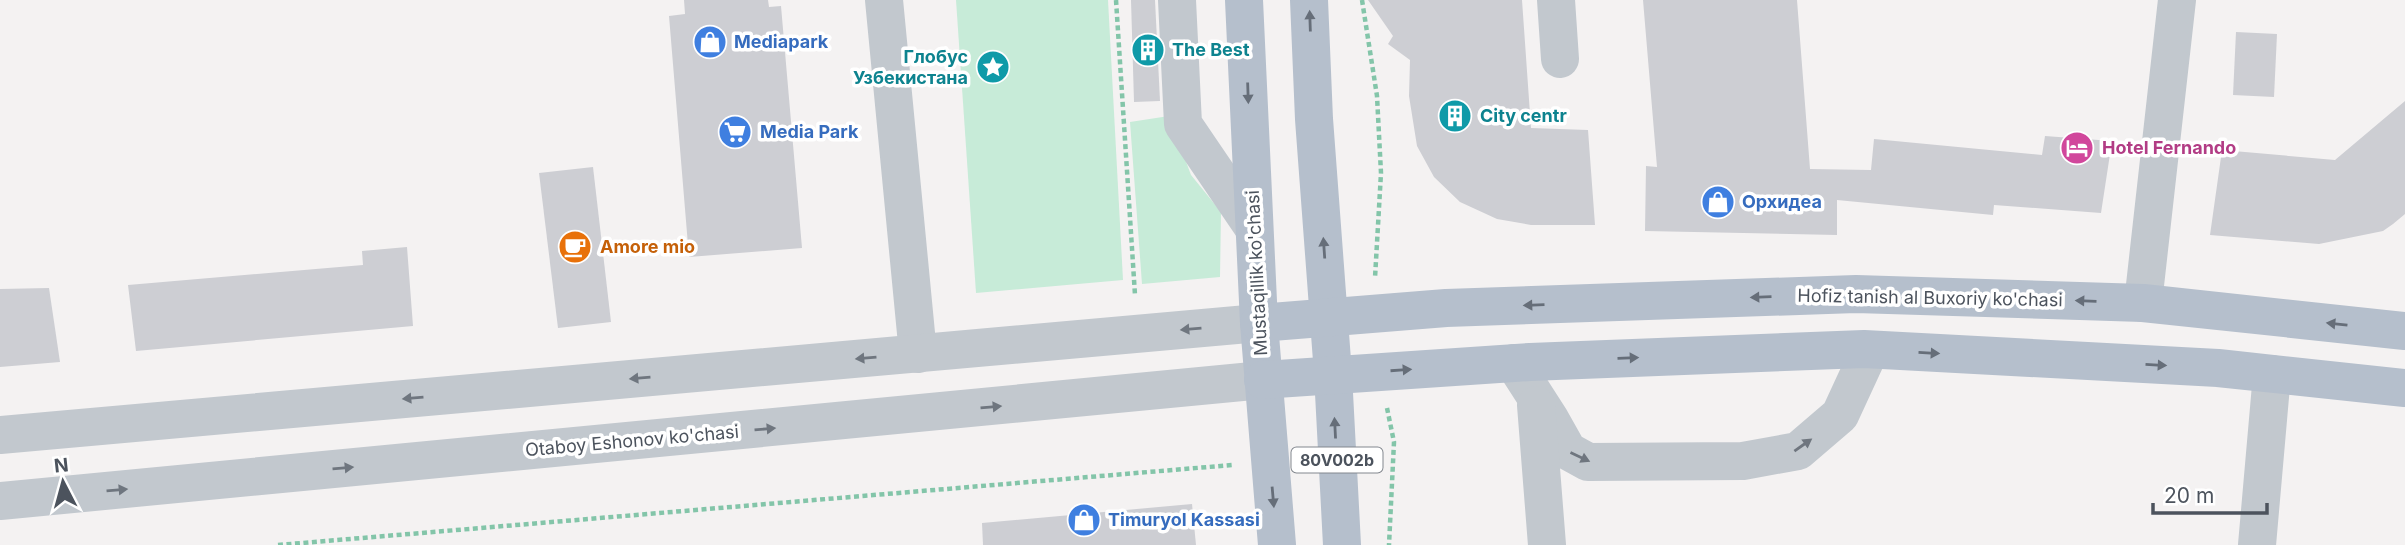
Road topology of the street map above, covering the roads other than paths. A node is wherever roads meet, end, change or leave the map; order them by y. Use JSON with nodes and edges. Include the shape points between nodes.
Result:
{"nodes":[{"id":1,"x":884,"y":0,"type":"edge"},
{"id":2,"x":1177,"y":0,"type":"edge"},
{"id":3,"x":1244,"y":0,"type":"edge"},
{"id":4,"x":1309,"y":0,"type":"edge"},
{"id":5,"x":1556,"y":0,"type":"edge"},
{"id":6,"x":2177,"y":0,"type":"edge"},
{"id":7,"x":1560,"y":59,"type":"dead end"},
{"id":8,"x":1253,"y":227,"type":"junction"},
{"id":9,"x":2143,"y":303,"type":"junction"},
{"id":10,"x":1329,"y":316,"type":"junction"},
{"id":11,"x":1259,"y":323,"type":"junction"},
{"id":12,"x":2405,"y":331,"type":"edge"},
{"id":13,"x":1871,"y":349,"type":"junction"},
{"id":14,"x":918,"y":354,"type":"junction"},
{"id":15,"x":1514,"y":363,"type":"junction"},
{"id":16,"x":1333,"y":374,"type":"junction"},
{"id":17,"x":2272,"y":374,"type":"junction"},
{"id":18,"x":1263,"y":380,"type":"junction"},
{"id":19,"x":2405,"y":388,"type":"edge"},
{"id":20,"x":1535,"y":396,"type":"junction"},
{"id":21,"x":0,"y":435,"type":"edge"},
{"id":22,"x":0,"y":501,"type":"edge"},
{"id":23,"x":1347,"y":540,"type":"edge"},
{"id":24,"x":1278,"y":545,"type":"edge"},
{"id":25,"x":1547,"y":545,"type":"edge"},
{"id":26,"x":2258,"y":545,"type":"edge"}],
"edges":[{"from":1,"to":14,"type":"street"},
{"from":2,"to":8,"type":"street","via":[[1183,124]]},
{"from":3,"to":8,"type":"main road","name":"Mustaqillik ko'chasi","one_way":true},
{"from":10,"to":4,"type":"main road","one_way":true},
{"from":5,"to":7,"type":"street"},
{"from":6,"to":9,"type":"street"},
{"from":8,"to":11,"type":"main road","name":"Mustaqillik ko'chasi"},
{"from":9,"to":10,"type":"main road","name":"Hofiz tanish al Buxoriy ko'chasi","one_way":true,"via":[[1856,293]]},
{"from":12,"to":9,"type":"main road","name":"Hofiz tanish al Buxoriy ko'chasi","one_way":true},
{"from":10,"to":11,"type":"main road","name":"Hofiz tanish al Buxoriy ko'chasi"},
{"from":10,"to":16,"type":"main road"},
{"from":11,"to":14,"type":"street","one_way":true},
{"from":11,"to":18,"type":"main road","name":"Mustaqillik ko'chasi"},
{"from":15,"to":13,"type":"main road","one_way":true},
{"from":13,"to":17,"type":"main road","one_way":true},
{"from":20,"to":13,"type":"street","one_way":true,"via":[[1568,451],[1588,462],[1743,461],[1798,451],[1840,415]]},
{"from":14,"to":21,"type":"street","one_way":true},
{"from":16,"to":15,"type":"main road","one_way":true},
{"from":15,"to":20,"type":"street"},
{"from":16,"to":18,"type":"main road"},
{"from":23,"to":16,"type":"main road","number":"80V002b","one_way":true},
{"from":17,"to":19,"type":"main road"},
{"from":17,"to":26,"type":"street"},
{"from":22,"to":18,"type":"street","name":"Otaboy Eshonov ko'chasi","one_way":true},
{"from":18,"to":24,"type":"main road","name":"Mustaqillik ko'chasi","number":"80V002b","one_way":true},
{"from":20,"to":25,"type":"street"}]}
